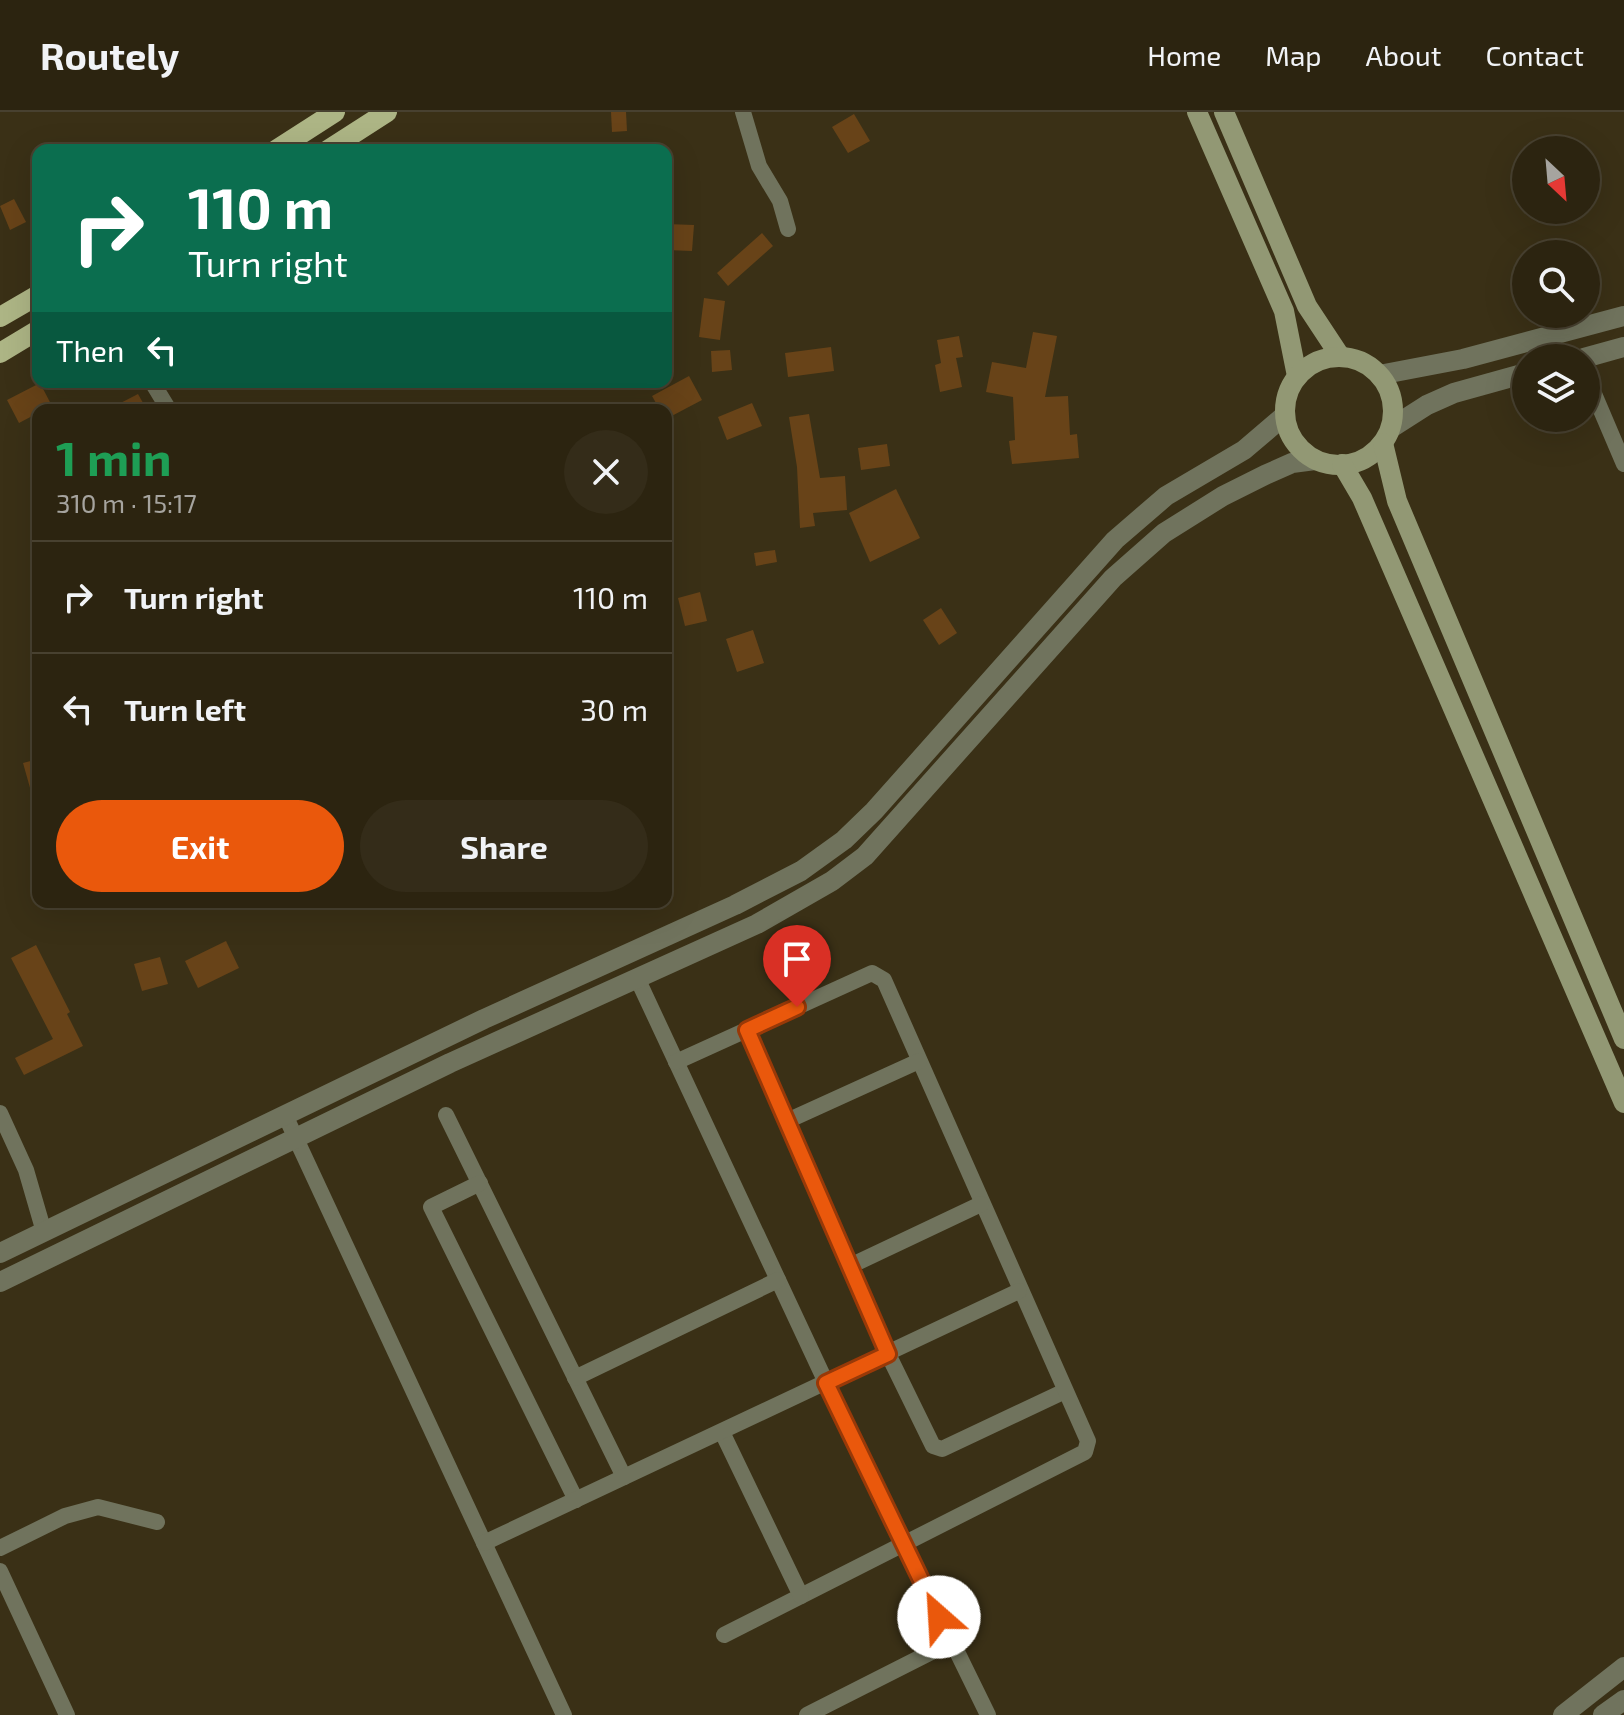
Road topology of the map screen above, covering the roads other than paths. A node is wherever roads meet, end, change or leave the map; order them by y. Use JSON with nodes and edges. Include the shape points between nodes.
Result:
{"nodes":[{"id":1,"x":335,"y":112,"type":"edge"},
{"id":2,"x":387,"y":112,"type":"edge"},
{"id":3,"x":743,"y":112,"type":"edge"},
{"id":4,"x":1197,"y":112,"type":"edge"},
{"id":5,"x":1224,"y":112,"type":"edge"},
{"id":6,"x":285,"y":144,"type":"edge"},
{"id":7,"x":337,"y":144,"type":"edge"},
{"id":8,"x":788,"y":229,"type":"dead end"},
{"id":9,"x":32,"y":298,"type":"edge"},
{"id":10,"x":1624,"y":316,"type":"edge"},
{"id":11,"x":0,"y":317,"type":"edge"},
{"id":12,"x":32,"y":334,"type":"edge"},
{"id":13,"x":1624,"y":347,"type":"edge"},
{"id":14,"x":0,"y":353,"type":"edge"},
{"id":15,"x":1600,"y":354,"type":"edge"},
{"id":16,"x":1340,"y":356,"type":"junction"},
{"id":17,"x":1379,"y":375,"type":"junction"},
{"id":18,"x":1297,"y":376,"type":"junction"},
{"id":19,"x":1512,"y":377,"type":"edge"},
{"id":20,"x":1600,"y":409,"type":"edge"},
{"id":21,"x":1285,"y":415,"type":"junction"},
{"id":22,"x":1624,"y":419,"type":"edge"},
{"id":23,"x":1606,"y":424,"type":"junction"},
{"id":24,"x":1387,"y":436,"type":"junction"},
{"id":25,"x":1315,"y":460,"type":"junction"},
{"id":26,"x":1342,"y":464,"type":"junction"},
{"id":27,"x":1624,"y":464,"type":"edge"},
{"id":28,"x":637,"y":978,"type":"junction"},
{"id":29,"x":747,"y":1030,"type":"junction"},
{"id":30,"x":1624,"y":1039,"type":"edge"},
{"id":31,"x":919,"y":1061,"type":"junction"},
{"id":32,"x":676,"y":1062,"type":"junction"},
{"id":33,"x":1624,"y":1103,"type":"edge"},
{"id":34,"x":0,"y":1113,"type":"edge"},
{"id":35,"x":285,"y":1115,"type":"junction"},
{"id":36,"x":446,"y":1115,"type":"dead end"},
{"id":37,"x":787,"y":1121,"type":"junction"},
{"id":38,"x":296,"y":1139,"type":"junction"},
{"id":39,"x":480,"y":1183,"type":"junction"},
{"id":40,"x":981,"y":1204,"type":"junction"},
{"id":41,"x":44,"y":1232,"type":"junction"},
{"id":42,"x":0,"y":1253,"type":"edge"},
{"id":43,"x":850,"y":1266,"type":"junction"},
{"id":44,"x":778,"y":1280,"type":"junction"},
{"id":45,"x":0,"y":1282,"type":"edge"},
{"id":46,"x":1019,"y":1291,"type":"junction"},
{"id":47,"x":888,"y":1354,"type":"junction"},
{"id":48,"x":575,"y":1378,"type":"junction"},
{"id":49,"x":826,"y":1383,"type":"junction"},
{"id":50,"x":1065,"y":1391,"type":"junction"},
{"id":51,"x":722,"y":1432,"type":"junction"},
{"id":52,"x":624,"y":1477,"type":"junction"},
{"id":53,"x":576,"y":1500,"type":"junction"},
{"id":54,"x":157,"y":1522,"type":"dead end"},
{"id":55,"x":484,"y":1543,"type":"junction"},
{"id":56,"x":903,"y":1543,"type":"junction"},
{"id":57,"x":0,"y":1548,"type":"edge"},
{"id":58,"x":0,"y":1571,"type":"edge"},
{"id":59,"x":801,"y":1596,"type":"junction"},
{"id":60,"x":724,"y":1635,"type":"dead end"},
{"id":61,"x":951,"y":1642,"type":"junction"},
{"id":62,"x":1624,"y":1667,"type":"edge"},
{"id":63,"x":1624,"y":1700,"type":"edge"},
{"id":64,"x":67,"y":1715,"type":"edge"},
{"id":65,"x":564,"y":1715,"type":"edge"},
{"id":66,"x":807,"y":1715,"type":"edge"},
{"id":67,"x":988,"y":1715,"type":"edge"},
{"id":68,"x":1563,"y":1715,"type":"edge"},
{"id":69,"x":1603,"y":1715,"type":"edge"}],
"edges":[{"from":1,"to":6,"type":"main road"},
{"from":2,"to":7,"type":"main road"},
{"from":3,"to":8,"type":"street","via":[[759,166],[780,201]]},
{"from":4,"to":18,"type":"main road","via":[[1284,311]]},
{"from":5,"to":16,"type":"main road","via":[[1307,306]]},
{"from":9,"to":11,"type":"main road"},
{"from":10,"to":17,"type":"street","via":[[1463,359]]},
{"from":12,"to":14,"type":"main road"},
{"from":13,"to":15,"type":"street"},
{"from":16,"to":17,"type":"main road","via":[[1357,359]]},
{"from":16,"to":18,"type":"main road","via":[[1309,365]]},
{"from":17,"to":24,"type":"main road","via":[[1392,395]]},
{"from":18,"to":21,"type":"main road"},
{"from":19,"to":24,"type":"street","via":[[1427,405]]},
{"from":20,"to":23,"type":"street"},
{"from":21,"to":25,"type":"main road","via":[[1289,433]]},
{"from":21,"to":35,"type":"street","via":[[1244,450],[1166,496],[1115,540],[874,811],[801,871]]},
{"from":22,"to":23,"type":"street"},
{"from":23,"to":27,"type":"street"},
{"from":24,"to":26,"type":"main road","via":[[1369,456]]},
{"from":24,"to":30,"type":"main road","via":[[1397,501]]},
{"from":25,"to":26,"type":"main road"},
{"from":25,"to":28,"type":"street","via":[[1265,475],[1164,533],[1113,578],[854,864],[757,924]]},
{"from":26,"to":33,"type":"main road","via":[[1362,498]]},
{"from":28,"to":32,"type":"street"},
{"from":28,"to":38,"type":"street"},
{"from":29,"to":31,"type":"street","via":[[872,973],[884,980]]},
{"from":29,"to":32,"type":"street"},
{"from":29,"to":37,"type":"street"},
{"from":31,"to":37,"type":"street"},
{"from":31,"to":40,"type":"street"},
{"from":32,"to":44,"type":"street"},
{"from":34,"to":41,"type":"street","via":[[26,1170]]},
{"from":35,"to":38,"type":"street"},
{"from":35,"to":41,"type":"street"},
{"from":36,"to":39,"type":"street"},
{"from":37,"to":43,"type":"street"},
{"from":38,"to":45,"type":"street"},
{"from":38,"to":55,"type":"street"},
{"from":39,"to":48,"type":"street"},
{"from":39,"to":53,"type":"street","via":[[431,1207]]},
{"from":40,"to":43,"type":"street"},
{"from":40,"to":46,"type":"street"},
{"from":41,"to":42,"type":"street"},
{"from":43,"to":47,"type":"street"},
{"from":44,"to":48,"type":"street"},
{"from":44,"to":49,"type":"street"},
{"from":46,"to":47,"type":"street"},
{"from":46,"to":50,"type":"street"},
{"from":47,"to":49,"type":"street"},
{"from":47,"to":50,"type":"street","via":[[933,1446],[942,1449]]},
{"from":48,"to":52,"type":"street"},
{"from":49,"to":51,"type":"street"},
{"from":49,"to":56,"type":"street"},
{"from":50,"to":56,"type":"street","via":[[1088,1441],[1085,1452]]},
{"from":51,"to":52,"type":"street"},
{"from":51,"to":59,"type":"street"},
{"from":52,"to":53,"type":"street"},
{"from":53,"to":55,"type":"street"},
{"from":54,"to":57,"type":"street","via":[[98,1507],[65,1516]]},
{"from":55,"to":65,"type":"street"},
{"from":56,"to":59,"type":"street"},
{"from":56,"to":61,"type":"street"},
{"from":58,"to":64,"type":"street"},
{"from":59,"to":60,"type":"street"},
{"from":61,"to":66,"type":"street"},
{"from":61,"to":67,"type":"street"},
{"from":62,"to":68,"type":"street"},
{"from":63,"to":69,"type":"street"}]}
